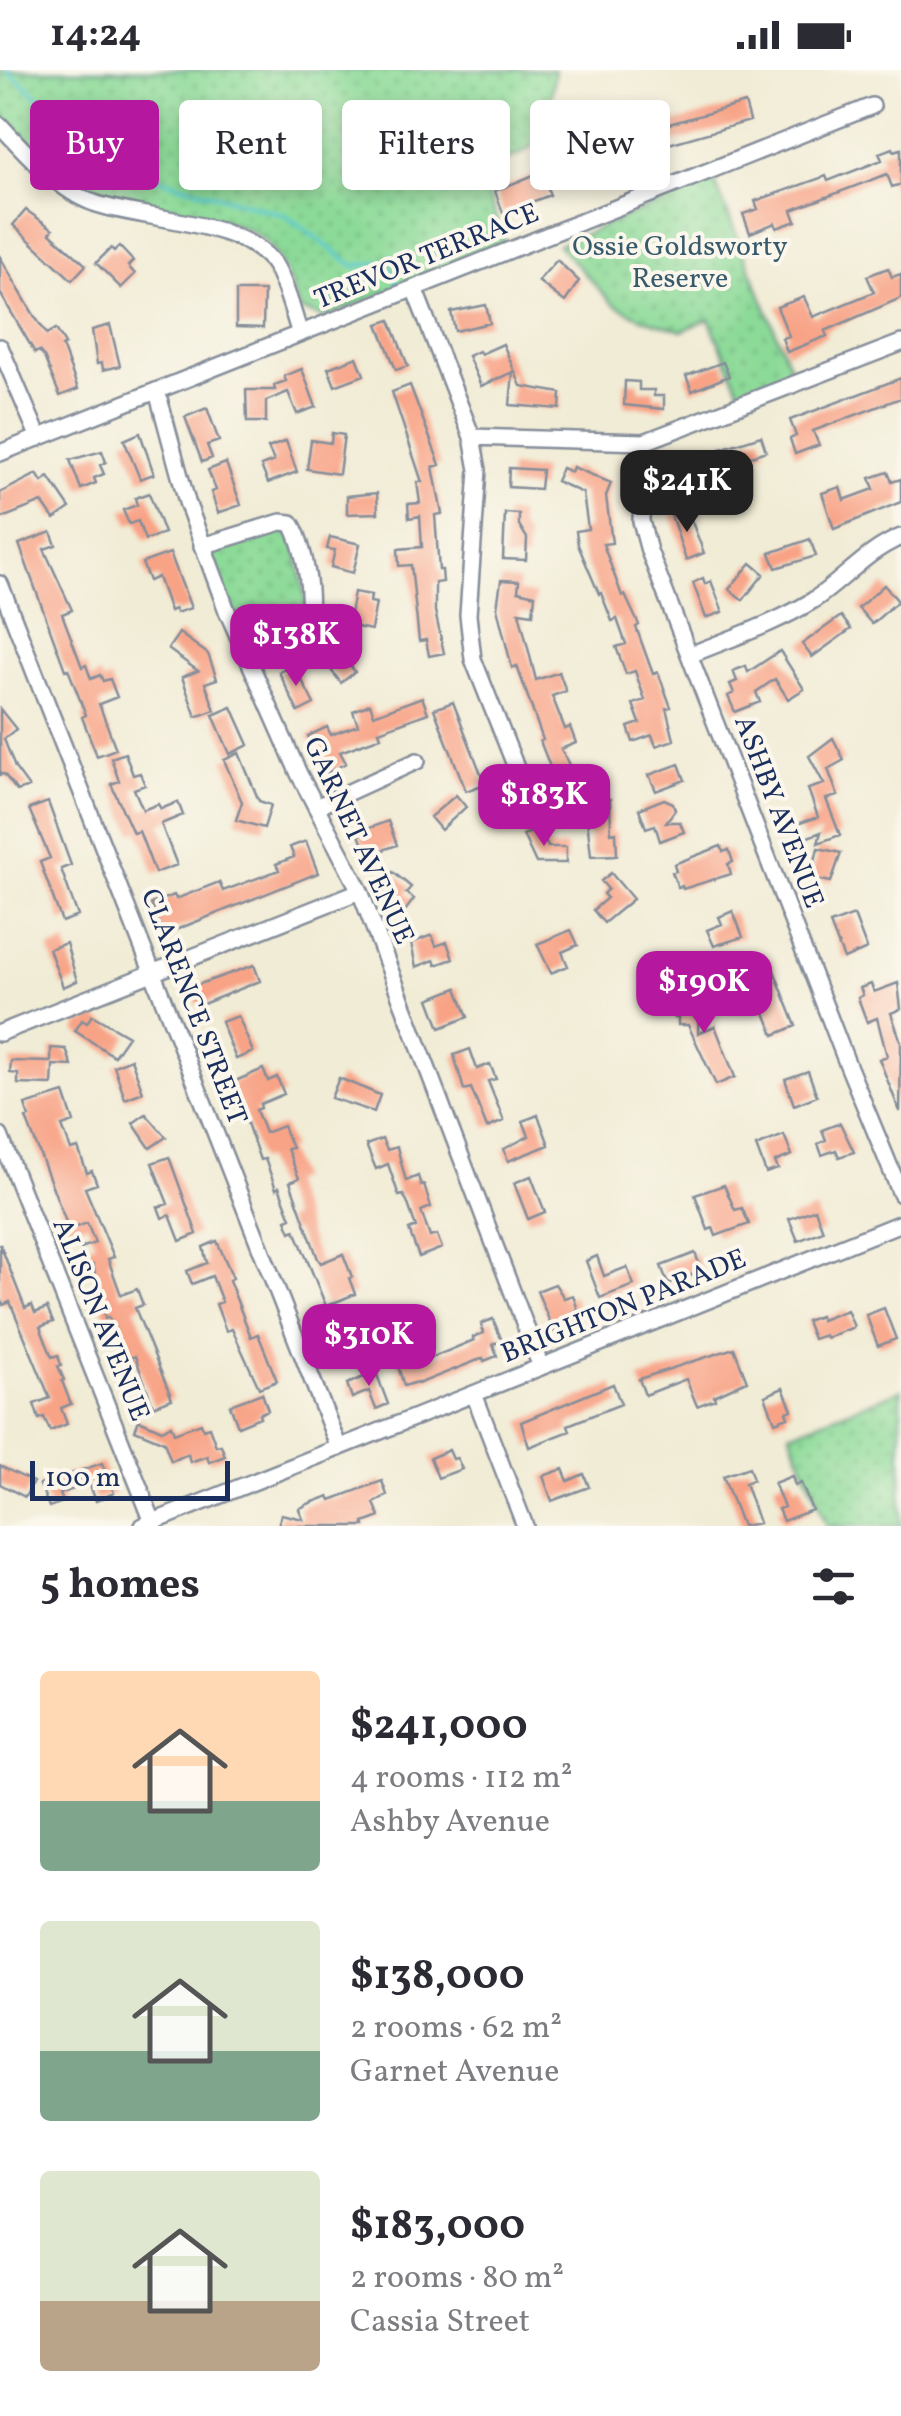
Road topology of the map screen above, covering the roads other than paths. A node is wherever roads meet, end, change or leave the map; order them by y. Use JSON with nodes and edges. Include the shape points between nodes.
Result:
{"nodes":[{"id":1,"x":872,"y":106,"type":"dead end"},
{"id":2,"x":0,"y":125,"type":"edge"},
{"id":3,"x":414,"y":288,"type":"junction"},
{"id":4,"x":300,"y":334,"type":"junction"},
{"id":5,"x":901,"y":343,"type":"edge"},
{"id":6,"x":0,"y":347,"type":"edge"},
{"id":7,"x":157,"y":391,"type":"junction"},
{"id":8,"x":472,"y":437,"type":"junction"},
{"id":9,"x":39,"y":438,"type":"junction"},
{"id":10,"x":644,"y":442,"type":"junction"},
{"id":11,"x":0,"y":453,"type":"edge"},
{"id":12,"x":901,"y":537,"type":"edge"},
{"id":13,"x":202,"y":546,"type":"junction"},
{"id":14,"x":0,"y":584,"type":"edge"},
{"id":15,"x":690,"y":655,"type":"junction"},
{"id":16,"x":246,"y":656,"type":"junction"},
{"id":17,"x":417,"y":761,"type":"dead end"},
{"id":18,"x":316,"y":806,"type":"junction"},
{"id":19,"x":536,"y":818,"type":"dead end"},
{"id":20,"x":360,"y":892,"type":"junction"},
{"id":21,"x":153,"y":974,"type":"junction"},
{"id":22,"x":0,"y":1033,"type":"edge"},
{"id":23,"x":0,"y":1136,"type":"edge"},
{"id":24,"x":901,"y":1194,"type":"edge"},
{"id":25,"x":901,"y":1223,"type":"edge"},
{"id":26,"x":541,"y":1367,"type":"junction"},
{"id":27,"x":474,"y":1394,"type":"junction"},
{"id":28,"x":338,"y":1448,"type":"junction"},
{"id":29,"x":148,"y":1524,"type":"edge"},
{"id":30,"x":526,"y":1526,"type":"edge"}],
"edges":[{"from":1,"to":3,"type":"street","name":"TREVOR TERRACE"},
{"from":2,"to":4,"type":"street","via":[[47,172],[91,202],[216,231],[265,254]]},
{"from":3,"to":4,"type":"street","name":"TREVOR TERRACE"},
{"from":3,"to":8,"type":"street"},
{"from":4,"to":7,"type":"street","name":"TREVOR TERRACE"},
{"from":5,"to":10,"type":"street"},
{"from":6,"to":9,"type":"street"},
{"from":7,"to":9,"type":"street","name":"TREVOR TERRACE"},
{"from":7,"to":13,"type":"street","name":"GARNET AVENUE"},
{"from":8,"to":10,"type":"street"},
{"from":8,"to":19,"type":"street","via":[[478,470],[468,615],[473,659]]},
{"from":9,"to":11,"type":"street","name":"TREVOR TERRACE"},
{"from":10,"to":15,"type":"street","name":"ASHBY AVENUE","via":[[641,521]]},
{"from":12,"to":15,"type":"street","via":[[813,600]]},
{"from":13,"to":16,"type":"street","name":"GARNET AVENUE"},
{"from":13,"to":16,"type":"street","via":[[282,522],[298,533],[310,620]]},
{"from":14,"to":21,"type":"street","name":"CLARENCE STREET"},
{"from":15,"to":24,"type":"street","name":"ASHBY AVENUE"},
{"from":16,"to":18,"type":"street","name":"GARNET AVENUE"},
{"from":17,"to":18,"type":"street"},
{"from":18,"to":20,"type":"street","name":"GARNET AVENUE"},
{"from":20,"to":21,"type":"street"},
{"from":20,"to":26,"type":"street","name":"GARNET AVENUE"},
{"from":21,"to":22,"type":"street"},
{"from":21,"to":28,"type":"street","name":"CLARENCE STREET"},
{"from":23,"to":29,"type":"street","name":"ALISON AVENUE"},
{"from":25,"to":26,"type":"street","name":"BRIGHTON PARADE"},
{"from":26,"to":27,"type":"street","name":"BRIGHTON PARADE"},
{"from":27,"to":28,"type":"street","name":"BRIGHTON PARADE"},
{"from":27,"to":30,"type":"street"},
{"from":28,"to":29,"type":"street","name":"BRIGHTON PARADE"}]}
